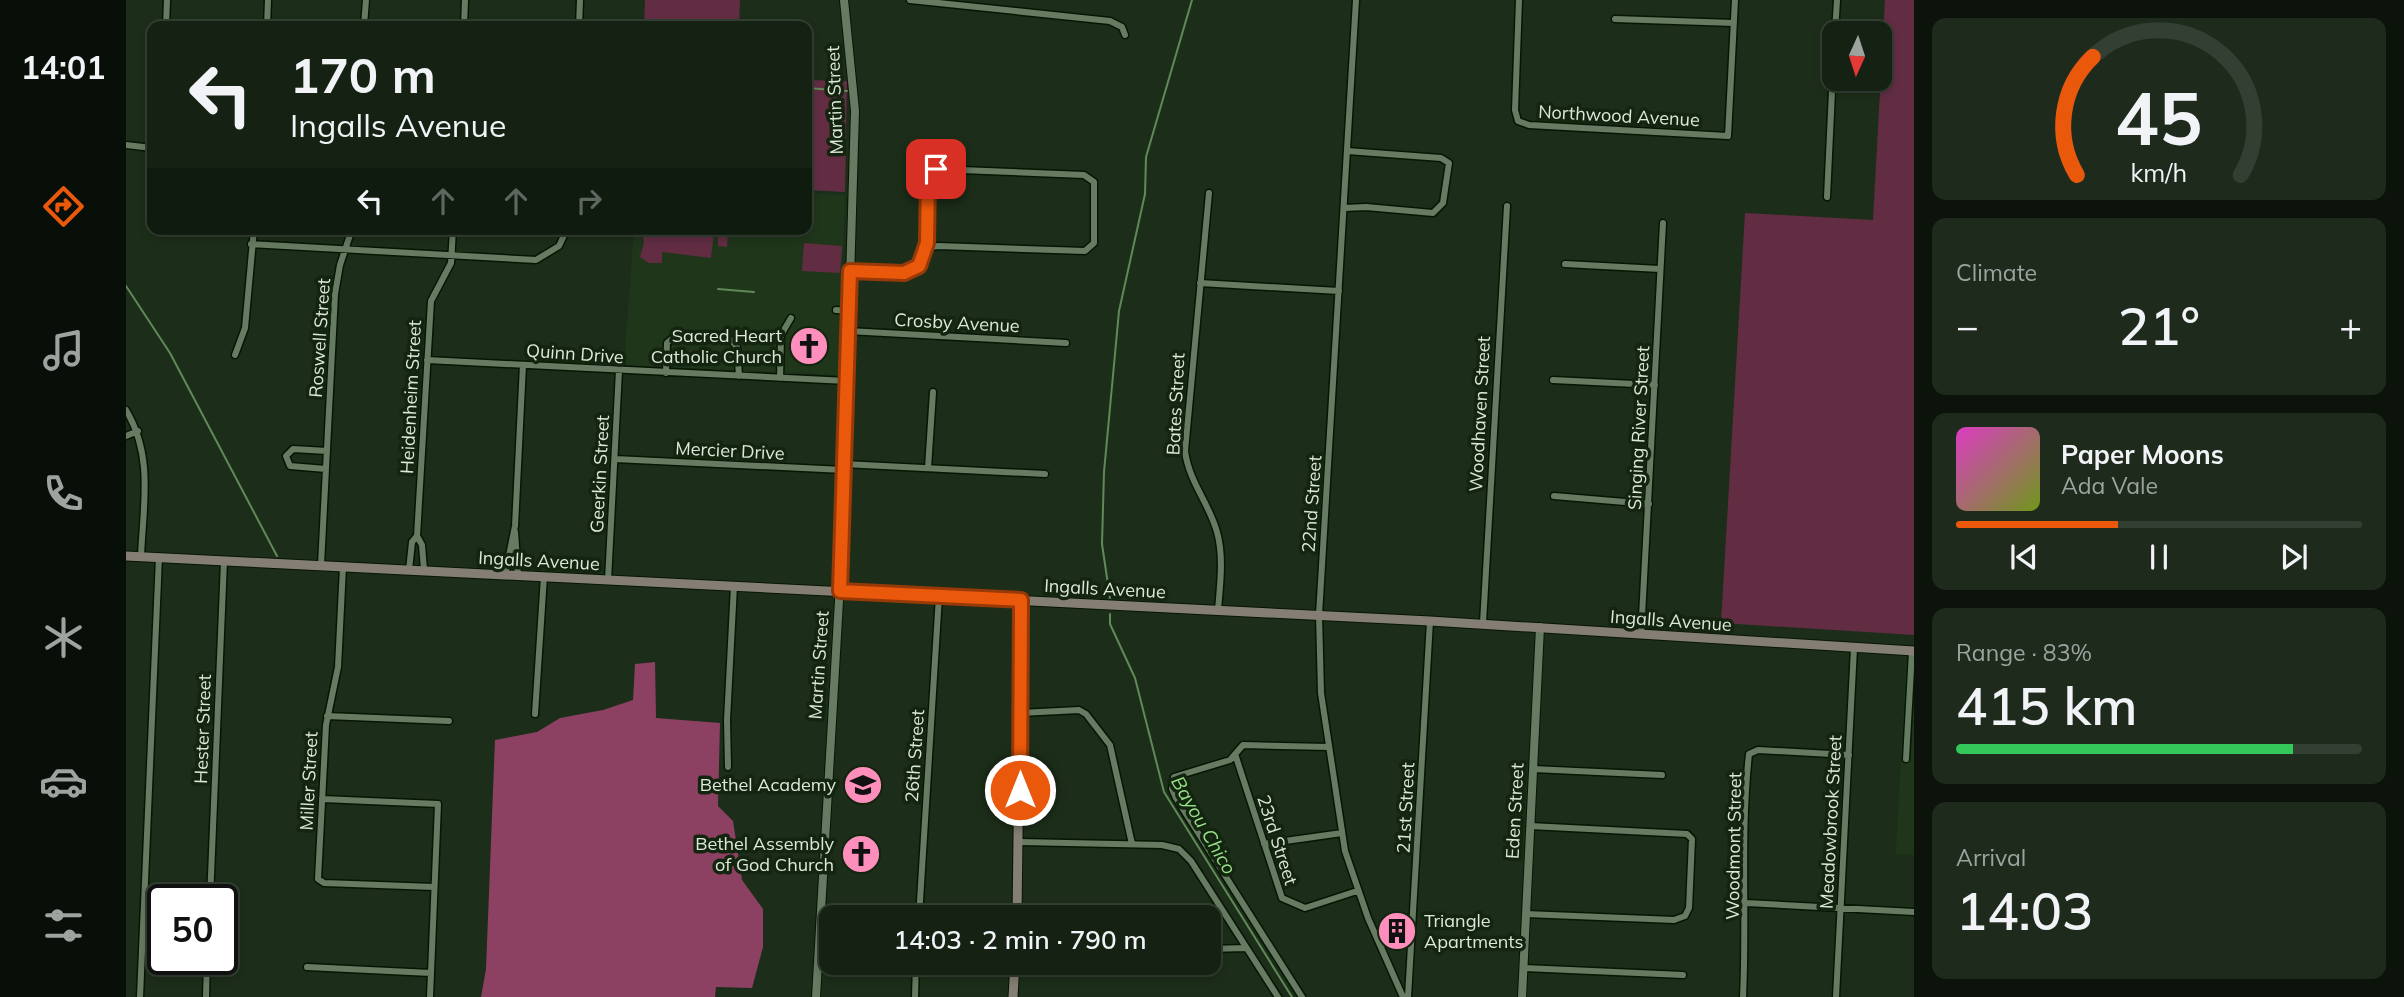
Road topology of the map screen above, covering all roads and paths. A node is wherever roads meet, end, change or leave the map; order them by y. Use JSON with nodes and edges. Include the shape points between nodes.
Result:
{"nodes":[{"id":1,"x":167,"y":0,"type":"edge"},
{"id":2,"x":268,"y":0,"type":"edge"},
{"id":3,"x":366,"y":0,"type":"edge"},
{"id":4,"x":465,"y":0,"type":"edge"},
{"id":5,"x":580,"y":0,"type":"edge"},
{"id":6,"x":844,"y":0,"type":"edge"},
{"id":7,"x":911,"y":0,"type":"edge"},
{"id":8,"x":1356,"y":0,"type":"edge"},
{"id":9,"x":1519,"y":0,"type":"edge"},
{"id":10,"x":1735,"y":0,"type":"edge"},
{"id":11,"x":1837,"y":0,"type":"edge"},
{"id":12,"x":1615,"y":19,"type":"dead end"},
{"id":13,"x":166,"y":21,"type":"edge"},
{"id":14,"x":267,"y":21,"type":"edge"},
{"id":15,"x":364,"y":21,"type":"edge"},
{"id":16,"x":464,"y":21,"type":"edge"},
{"id":17,"x":579,"y":21,"type":"edge"},
{"id":18,"x":1836,"y":21,"type":"edge"},
{"id":19,"x":1734,"y":23,"type":"junction"},
{"id":20,"x":1125,"y":35,"type":"dead end"},
{"id":21,"x":1832,"y":91,"type":"edge"},
{"id":22,"x":126,"y":145,"type":"edge"},
{"id":23,"x":147,"y":147,"type":"edge"},
{"id":24,"x":1348,"y":151,"type":"junction"},
{"id":25,"x":1209,"y":193,"type":"dead end"},
{"id":26,"x":1827,"y":198,"type":"dead end"},
{"id":27,"x":1507,"y":206,"type":"dead end"},
{"id":28,"x":1344,"y":208,"type":"junction"},
{"id":29,"x":1663,"y":223,"type":"dead end"},
{"id":30,"x":253,"y":235,"type":"edge"},
{"id":31,"x":350,"y":235,"type":"edge"},
{"id":32,"x":453,"y":235,"type":"edge"},
{"id":33,"x":565,"y":235,"type":"edge"},
{"id":34,"x":251,"y":244,"type":"junction"},
{"id":35,"x":929,"y":245,"type":"junction"},
{"id":36,"x":344,"y":251,"type":"junction"},
{"id":37,"x":452,"y":257,"type":"junction"},
{"id":38,"x":1565,"y":264,"type":"dead end"},
{"id":39,"x":1660,"y":269,"type":"junction"},
{"id":40,"x":850,"y":271,"type":"junction"},
{"id":41,"x":1200,"y":283,"type":"junction"},
{"id":42,"x":1339,"y":291,"type":"junction"},
{"id":43,"x":836,"y":310,"type":"dead end"},
{"id":44,"x":849,"y":311,"type":"junction"},
{"id":45,"x":791,"y":318,"type":"dead end"},
{"id":46,"x":848,"y":331,"type":"junction"},
{"id":47,"x":1066,"y":343,"type":"dead end"},
{"id":48,"x":235,"y":355,"type":"dead end"},
{"id":49,"x":427,"y":360,"type":"junction"},
{"id":50,"x":523,"y":365,"type":"junction"},
{"id":51,"x":619,"y":370,"type":"junction"},
{"id":52,"x":666,"y":373,"type":"junction"},
{"id":53,"x":739,"y":376,"type":"junction"},
{"id":54,"x":779,"y":378,"type":"junction"},
{"id":55,"x":1553,"y":380,"type":"dead end"},
{"id":56,"x":847,"y":381,"type":"junction"},
{"id":57,"x":1655,"y":385,"type":"junction"},
{"id":58,"x":933,"y":392,"type":"dead end"},
{"id":59,"x":126,"y":411,"type":"edge"},
{"id":60,"x":138,"y":430,"type":"junction"},
{"id":61,"x":126,"y":436,"type":"edge"},
{"id":62,"x":327,"y":451,"type":"junction"},
{"id":63,"x":615,"y":459,"type":"junction"},
{"id":64,"x":844,"y":467,"type":"junction"},
{"id":65,"x":928,"y":468,"type":"junction"},
{"id":66,"x":326,"y":469,"type":"junction"},
{"id":67,"x":1045,"y":474,"type":"dead end"},
{"id":68,"x":1554,"y":496,"type":"dead end"},
{"id":69,"x":1649,"y":503,"type":"junction"},
{"id":70,"x":515,"y":526,"type":"junction"},
{"id":71,"x":417,"y":536,"type":"junction"},
{"id":72,"x":126,"y":556,"type":"edge"},
{"id":73,"x":141,"y":557,"type":"junction"},
{"id":74,"x":159,"y":557,"type":"junction"},
{"id":75,"x":224,"y":561,"type":"junction"},
{"id":76,"x":321,"y":565,"type":"junction"},
{"id":77,"x":343,"y":566,"type":"junction"},
{"id":78,"x":409,"y":570,"type":"junction"},
{"id":79,"x":424,"y":570,"type":"junction"},
{"id":80,"x":505,"y":575,"type":"junction"},
{"id":81,"x":519,"y":575,"type":"junction"},
{"id":82,"x":544,"y":576,"type":"junction"},
{"id":83,"x":608,"y":580,"type":"junction"},
{"id":84,"x":734,"y":586,"type":"junction"},
{"id":85,"x":840,"y":591,"type":"junction"},
{"id":86,"x":939,"y":596,"type":"junction"},
{"id":87,"x":1021,"y":600,"type":"junction"},
{"id":88,"x":1218,"y":610,"type":"junction"},
{"id":89,"x":1319,"y":615,"type":"junction"},
{"id":90,"x":1430,"y":621,"type":"junction"},
{"id":91,"x":1483,"y":624,"type":"junction"},
{"id":92,"x":1541,"y":627,"type":"junction"},
{"id":93,"x":1641,"y":635,"type":"junction"},
{"id":94,"x":1854,"y":648,"type":"junction"},
{"id":95,"x":1913,"y":651,"type":"edge"},
{"id":96,"x":1020,"y":713,"type":"junction"},
{"id":97,"x":535,"y":714,"type":"dead end"},
{"id":98,"x":327,"y":716,"type":"junction"},
{"id":99,"x":1911,"y":720,"type":"edge"},
{"id":100,"x":449,"y":721,"type":"dead end"},
{"id":101,"x":1329,"y":747,"type":"junction"},
{"id":102,"x":1235,"y":754,"type":"junction"},
{"id":103,"x":1849,"y":755,"type":"junction"},
{"id":104,"x":1906,"y":759,"type":"dead end"},
{"id":105,"x":728,"y":768,"type":"dead end"},
{"id":106,"x":1533,"y":769,"type":"junction"},
{"id":107,"x":1662,"y":775,"type":"dead end"},
{"id":108,"x":322,"y":799,"type":"junction"},
{"id":109,"x":1530,"y":826,"type":"junction"},
{"id":110,"x":1342,"y":833,"type":"junction"},
{"id":111,"x":1020,"y":842,"type":"junction"},
{"id":112,"x":1132,"y":844,"type":"junction"},
{"id":113,"x":1264,"y":845,"type":"junction"},
{"id":114,"x":211,"y":884,"type":"edge"},
{"id":115,"x":434,"y":887,"type":"junction"},
{"id":116,"x":1357,"y":891,"type":"junction"},
{"id":117,"x":1746,"y":903,"type":"junction"},
{"id":118,"x":920,"y":905,"type":"edge"},
{"id":119,"x":1017,"y":905,"type":"edge"},
{"id":120,"x":1841,"y":908,"type":"junction"},
{"id":121,"x":1914,"y":912,"type":"edge"},
{"id":122,"x":1526,"y":914,"type":"junction"},
{"id":123,"x":1246,"y":948,"type":"junction"},
{"id":124,"x":1221,"y":949,"type":"edge"},
{"id":125,"x":307,"y":967,"type":"dead end"},
{"id":126,"x":1523,"y":968,"type":"junction"},
{"id":127,"x":431,"y":973,"type":"junction"},
{"id":128,"x":207,"y":975,"type":"edge"},
{"id":129,"x":916,"y":975,"type":"edge"},
{"id":130,"x":1014,"y":975,"type":"edge"},
{"id":131,"x":1683,"y":975,"type":"dead end"},
{"id":132,"x":140,"y":997,"type":"edge"},
{"id":133,"x":206,"y":997,"type":"edge"},
{"id":134,"x":430,"y":997,"type":"edge"},
{"id":135,"x":816,"y":997,"type":"edge"},
{"id":136,"x":915,"y":997,"type":"edge"},
{"id":137,"x":1013,"y":997,"type":"edge"},
{"id":138,"x":1278,"y":997,"type":"edge"},
{"id":139,"x":1302,"y":997,"type":"edge"},
{"id":140,"x":1405,"y":997,"type":"edge"},
{"id":141,"x":1522,"y":997,"type":"edge"},
{"id":142,"x":1743,"y":997,"type":"edge"},
{"id":143,"x":1836,"y":997,"type":"edge"}],
"edges":[{"from":1,"to":13,"type":"street"},
{"from":2,"to":14,"type":"street"},
{"from":3,"to":15,"type":"street"},
{"from":4,"to":16,"type":"street"},
{"from":5,"to":17,"type":"street"},
{"from":6,"to":40,"type":"street","name":"Martin Street","via":[[855,111]]},
{"from":7,"to":20,"type":"street","via":[[1110,21],[1122,27]]},
{"from":8,"to":24,"type":"street","name":"22nd Street"},
{"from":9,"to":19,"type":"street","name":"Northwood Avenue","via":[[1515,110],[1518,121],[1528,125],[1728,136]]},
{"from":10,"to":19,"type":"street"},
{"from":11,"to":18,"type":"street"},
{"from":12,"to":19,"type":"street"},
{"from":21,"to":26,"type":"street"},
{"from":22,"to":23,"type":"street"},
{"from":24,"to":28,"type":"street","name":"22nd Street"},
{"from":24,"to":28,"type":"street","via":[[1441,158],[1449,163],[1443,203],[1433,213]]},
{"from":25,"to":41,"type":"street","name":"Bates Street"},
{"from":27,"to":91,"type":"street","name":"Woodhaven Street"},
{"from":28,"to":42,"type":"street","name":"22nd Street"},
{"from":29,"to":39,"type":"street","name":"Singing River Street"},
{"from":30,"to":34,"type":"street"},
{"from":31,"to":36,"type":"street","name":"Roswell Street"},
{"from":32,"to":37,"type":"street","name":"Heidenheim Street"},
{"from":33,"to":37,"type":"street","via":[[552,252],[536,260]]},
{"from":34,"to":36,"type":"street"},
{"from":34,"to":48,"type":"street","via":[[246,328]]},
{"from":35,"to":35,"type":"street","via":[[1085,251],[1094,243],[1094,182],[1084,175],[936,169],[927,183]]},
{"from":35,"to":40,"type":"street","via":[[911,272]]},
{"from":36,"to":37,"type":"street"},
{"from":36,"to":62,"type":"street","name":"Roswell Street","via":[[335,294]]},
{"from":37,"to":49,"type":"street","name":"Heidenheim Street","via":[[430,301]]},
{"from":38,"to":39,"type":"street"},
{"from":39,"to":57,"type":"street","name":"Singing River Street"},
{"from":40,"to":44,"type":"street","name":"Martin Street"},
{"from":41,"to":42,"type":"street"},
{"from":41,"to":88,"type":"street","name":"Bates Street","via":[[1185,450],[1189,472],[1219,542]]},
{"from":42,"to":89,"type":"street","name":"22nd Street"},
{"from":43,"to":44,"type":"street"},
{"from":44,"to":46,"type":"street","name":"Martin Street"},
{"from":45,"to":54,"type":"street","via":[[781,335]]},
{"from":46,"to":47,"type":"street","name":"Crosby Avenue"},
{"from":46,"to":56,"type":"street","name":"Martin Street"},
{"from":49,"to":50,"type":"street","name":"Quinn Drive"},
{"from":49,"to":71,"type":"street","name":"Heidenheim Street"},
{"from":50,"to":51,"type":"street","name":"Quinn Drive"},
{"from":50,"to":70,"type":"street"},
{"from":51,"to":52,"type":"street","name":"Quinn Drive"},
{"from":51,"to":63,"type":"street","name":"Geerkin Street"},
{"from":52,"to":53,"type":"street","name":"Quinn Drive"},
{"from":52,"to":53,"type":"street","via":[[667,343],[674,337],[731,340],[737,347]]},
{"from":53,"to":54,"type":"street","name":"Quinn Drive"},
{"from":54,"to":56,"type":"street","name":"Quinn Drive"},
{"from":55,"to":57,"type":"street"},
{"from":56,"to":64,"type":"street","name":"Martin Street"},
{"from":57,"to":69,"type":"street","name":"Singing River Street"},
{"from":58,"to":65,"type":"street"},
{"from":59,"to":60,"type":"street"},
{"from":60,"to":61,"type":"street"},
{"from":60,"to":73,"type":"street","via":[[145,467]]},
{"from":62,"to":66,"type":"street","name":"Roswell Street"},
{"from":62,"to":66,"type":"street","via":[[293,449],[286,456],[290,466]]},
{"from":63,"to":64,"type":"street","name":"Mercier Drive"},
{"from":63,"to":83,"type":"street","name":"Geerkin Street"},
{"from":64,"to":65,"type":"street","name":"Mercier Drive"},
{"from":64,"to":85,"type":"street","name":"Martin Street"},
{"from":65,"to":67,"type":"street","name":"Mercier Drive"},
{"from":66,"to":76,"type":"street","name":"Roswell Street"},
{"from":68,"to":69,"type":"street"},
{"from":69,"to":93,"type":"street","name":"Singing River Street"},
{"from":70,"to":80,"type":"street"},
{"from":70,"to":81,"type":"street"},
{"from":71,"to":78,"type":"street","name":"Heidenheim Street"},
{"from":71,"to":79,"type":"street"},
{"from":72,"to":73,"type":"main road","name":"Ingalls Avenue"},
{"from":73,"to":74,"type":"main road","name":"Ingalls Avenue"},
{"from":74,"to":75,"type":"main road","name":"Ingalls Avenue"},
{"from":74,"to":132,"type":"street"},
{"from":75,"to":76,"type":"main road","name":"Ingalls Avenue"},
{"from":75,"to":114,"type":"street","name":"Hester Street"},
{"from":76,"to":77,"type":"main road","name":"Ingalls Avenue"},
{"from":77,"to":78,"type":"main road","name":"Ingalls Avenue"},
{"from":77,"to":98,"type":"street","name":"Miller Street","via":[[338,667]]},
{"from":78,"to":79,"type":"main road","name":"Ingalls Avenue"},
{"from":79,"to":80,"type":"main road","name":"Ingalls Avenue"},
{"from":80,"to":81,"type":"main road","name":"Ingalls Avenue"},
{"from":81,"to":82,"type":"main road","name":"Ingalls Avenue"},
{"from":82,"to":83,"type":"main road","name":"Ingalls Avenue"},
{"from":82,"to":97,"type":"street"},
{"from":83,"to":84,"type":"main road","name":"Ingalls Avenue"},
{"from":84,"to":85,"type":"main road","name":"Ingalls Avenue"},
{"from":84,"to":105,"type":"street"},
{"from":85,"to":86,"type":"main road","name":"Ingalls Avenue"},
{"from":85,"to":135,"type":"street","name":"Martin Street"},
{"from":86,"to":87,"type":"main road","name":"Ingalls Avenue"},
{"from":86,"to":118,"type":"street","name":"26th Street"},
{"from":87,"to":88,"type":"main road","name":"Ingalls Avenue"},
{"from":87,"to":96,"type":"main road"},
{"from":88,"to":89,"type":"main road","name":"Ingalls Avenue"},
{"from":89,"to":90,"type":"main road","name":"Ingalls Avenue"},
{"from":89,"to":101,"type":"street","name":"22nd Street","via":[[1319,675]]},
{"from":90,"to":91,"type":"main road","name":"Ingalls Avenue"},
{"from":90,"to":140,"type":"street","name":"21st Street"},
{"from":91,"to":92,"type":"main road","name":"Ingalls Avenue"},
{"from":92,"to":93,"type":"main road","name":"Ingalls Avenue"},
{"from":92,"to":106,"type":"street","name":"Eden Street"},
{"from":93,"to":94,"type":"main road","name":"Ingalls Avenue"},
{"from":94,"to":95,"type":"main road","name":"Ingalls Avenue"},
{"from":94,"to":103,"type":"street","name":"Meadowbrook Street"},
{"from":95,"to":99,"type":"street"},
{"from":96,"to":111,"type":"main road"},
{"from":96,"to":112,"type":"street","via":[[1079,710],[1086,714],[1113,753]]},
{"from":98,"to":100,"type":"street"},
{"from":98,"to":108,"type":"street","name":"Miller Street"},
{"from":99,"to":104,"type":"street"},
{"from":101,"to":102,"type":"street","via":[[1251,744]]},
{"from":101,"to":110,"type":"street","name":"22nd Street"},
{"from":102,"to":113,"type":"street","name":"23rd Street"},
{"from":102,"to":139,"type":"street","via":[[1230,760],[1184,772],[1173,780],[1176,798]]},
{"from":103,"to":117,"type":"street","name":"Woodmont Street","via":[[1751,752]]},
{"from":103,"to":120,"type":"street","name":"Meadowbrook Street"},
{"from":106,"to":107,"type":"street"},
{"from":106,"to":109,"type":"street","name":"Eden Street"},
{"from":108,"to":115,"type":"street","name":"Miller Street","via":[[320,882]]},
{"from":108,"to":115,"type":"street","via":[[438,804]]},
{"from":109,"to":122,"type":"street","name":"Eden Street"},
{"from":109,"to":122,"type":"street","via":[[1688,834],[1692,839],[1689,908],[1685,916],[1674,920]]},
{"from":110,"to":113,"type":"street"},
{"from":110,"to":116,"type":"street","name":"22nd Street"},
{"from":111,"to":112,"type":"street"},
{"from":111,"to":119,"type":"main road"},
{"from":112,"to":123,"type":"street","via":[[1172,846],[1185,854]]},
{"from":113,"to":116,"type":"street","name":"23rd Street","via":[[1277,890],[1286,901],[1305,908]]},
{"from":115,"to":127,"type":"street"},
{"from":116,"to":140,"type":"street","name":"22nd Street"},
{"from":117,"to":120,"type":"street"},
{"from":117,"to":142,"type":"street","name":"Woodmont Street"},
{"from":120,"to":121,"type":"street"},
{"from":120,"to":143,"type":"street","name":"Meadowbrook Street"},
{"from":122,"to":126,"type":"street","name":"Eden Street"},
{"from":123,"to":124,"type":"street"},
{"from":123,"to":138,"type":"street"},
{"from":125,"to":127,"type":"street"},
{"from":126,"to":131,"type":"street"},
{"from":126,"to":141,"type":"street","name":"Eden Street"},
{"from":127,"to":134,"type":"street"},
{"from":128,"to":133,"type":"street"},
{"from":129,"to":136,"type":"street"},
{"from":130,"to":137,"type":"main road"}]}
